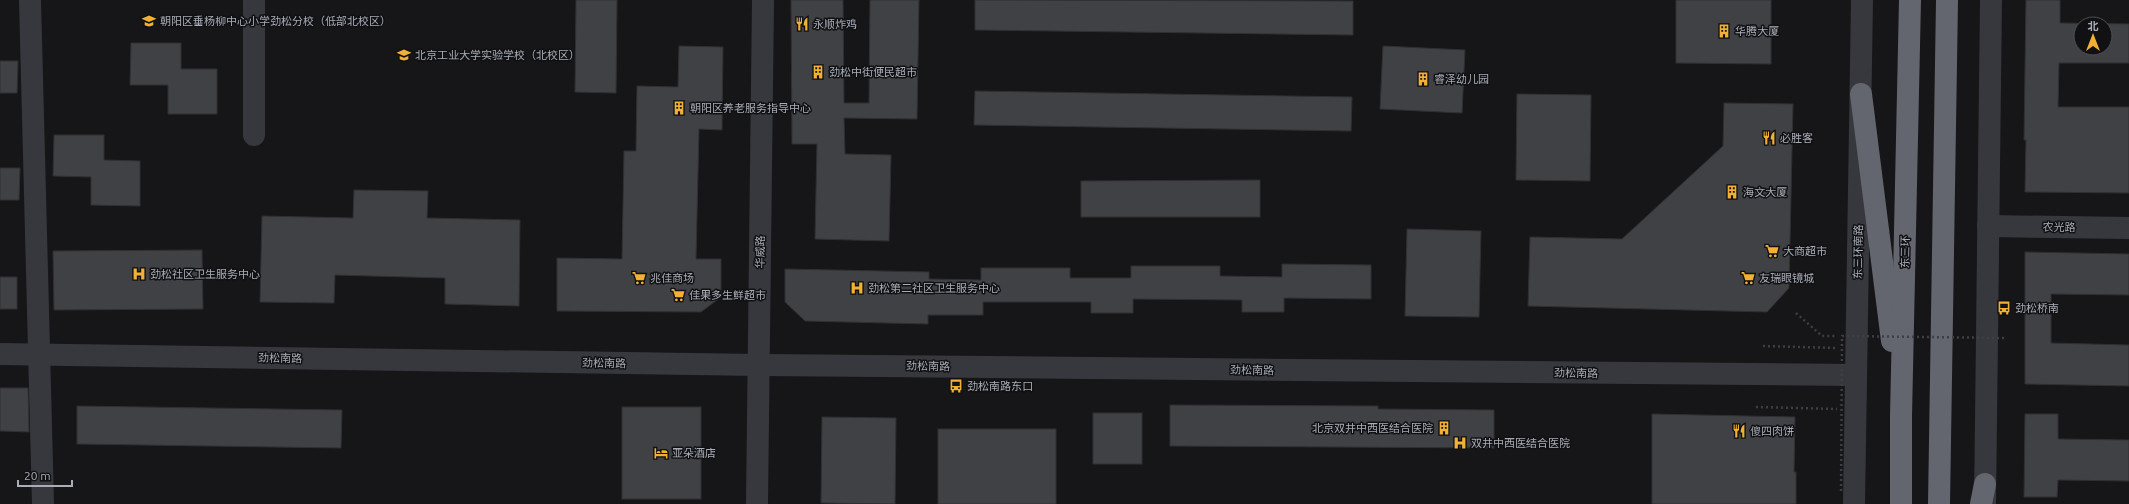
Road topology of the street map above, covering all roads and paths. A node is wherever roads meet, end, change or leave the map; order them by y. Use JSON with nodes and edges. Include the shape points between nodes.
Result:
{"nodes":[{"id":1,"x":30,"y":0,"type":"edge"},
{"id":2,"x":254,"y":0,"type":"edge"},
{"id":3,"x":763,"y":0,"type":"edge"},
{"id":4,"x":1862,"y":0,"type":"edge"},
{"id":5,"x":1910,"y":0,"type":"edge"},
{"id":6,"x":1947,"y":0,"type":"edge"},
{"id":7,"x":1991,"y":0,"type":"edge"},
{"id":8,"x":1861,"y":94,"type":"junction"},
{"id":9,"x":254,"y":135,"type":"dead end"},
{"id":10,"x":1988,"y":226,"type":"junction"},
{"id":11,"x":2129,"y":228,"type":"edge"},
{"id":12,"x":1796,"y":313,"type":"dead end"},
{"id":13,"x":1842,"y":329,"type":"dead end"},
{"id":14,"x":1842,"y":336,"type":"junction"},
{"id":15,"x":2006,"y":338,"type":"dead end"},
{"id":16,"x":1763,"y":346,"type":"dead end"},
{"id":17,"x":1842,"y":348,"type":"junction"},
{"id":18,"x":0,"y":354,"type":"edge"},
{"id":19,"x":40,"y":355,"type":"junction"},
{"id":20,"x":759,"y":365,"type":"junction"},
{"id":21,"x":1855,"y":375,"type":"junction"},
{"id":22,"x":1756,"y":407,"type":"dead end"},
{"id":23,"x":1841,"y":409,"type":"junction"},
{"id":24,"x":1901,"y":416,"type":"junction"},
{"id":25,"x":1984,"y":497,"type":"edge"},
{"id":26,"x":1847,"y":498,"type":"edge"},
{"id":27,"x":43,"y":504,"type":"edge"},
{"id":28,"x":757,"y":504,"type":"edge"},
{"id":29,"x":1902,"y":504,"type":"edge"},
{"id":30,"x":1939,"y":504,"type":"edge"}],
"edges":[{"from":1,"to":19,"type":"street"},
{"from":2,"to":9,"type":"street"},
{"from":3,"to":20,"type":"street","name":"华威路"},
{"from":4,"to":8,"type":"street","name":"东三环南路"},
{"from":5,"to":24,"type":"highway","name":"东三环"},
{"from":6,"to":30,"type":"highway"},
{"from":7,"to":10,"type":"street"},
{"from":8,"to":21,"type":"street","name":"东三环南路"},
{"from":8,"to":24,"type":"highway"},
{"from":10,"to":11,"type":"street","name":"农光路"},
{"from":10,"to":25,"type":"street"},
{"from":12,"to":14,"type":"path","via":[[1822,336]]},
{"from":13,"to":14,"type":"path"},
{"from":14,"to":15,"type":"path","bridge":true},
{"from":14,"to":17,"type":"path","bridge":true},
{"from":16,"to":17,"type":"path"},
{"from":17,"to":23,"type":"path","bridge":true},
{"from":18,"to":19,"type":"street","name":"劲松南路"},
{"from":19,"to":20,"type":"street","name":"劲松南路"},
{"from":19,"to":27,"type":"street"},
{"from":20,"to":21,"type":"street","name":"劲松南路"},
{"from":20,"to":28,"type":"street","name":"华威路"},
{"from":21,"to":26,"type":"street","name":"东三环南路"},
{"from":22,"to":23,"type":"path"},
{"from":23,"to":26,"type":"path","bridge":true},
{"from":24,"to":29,"type":"highway","name":"东三环"}]}
